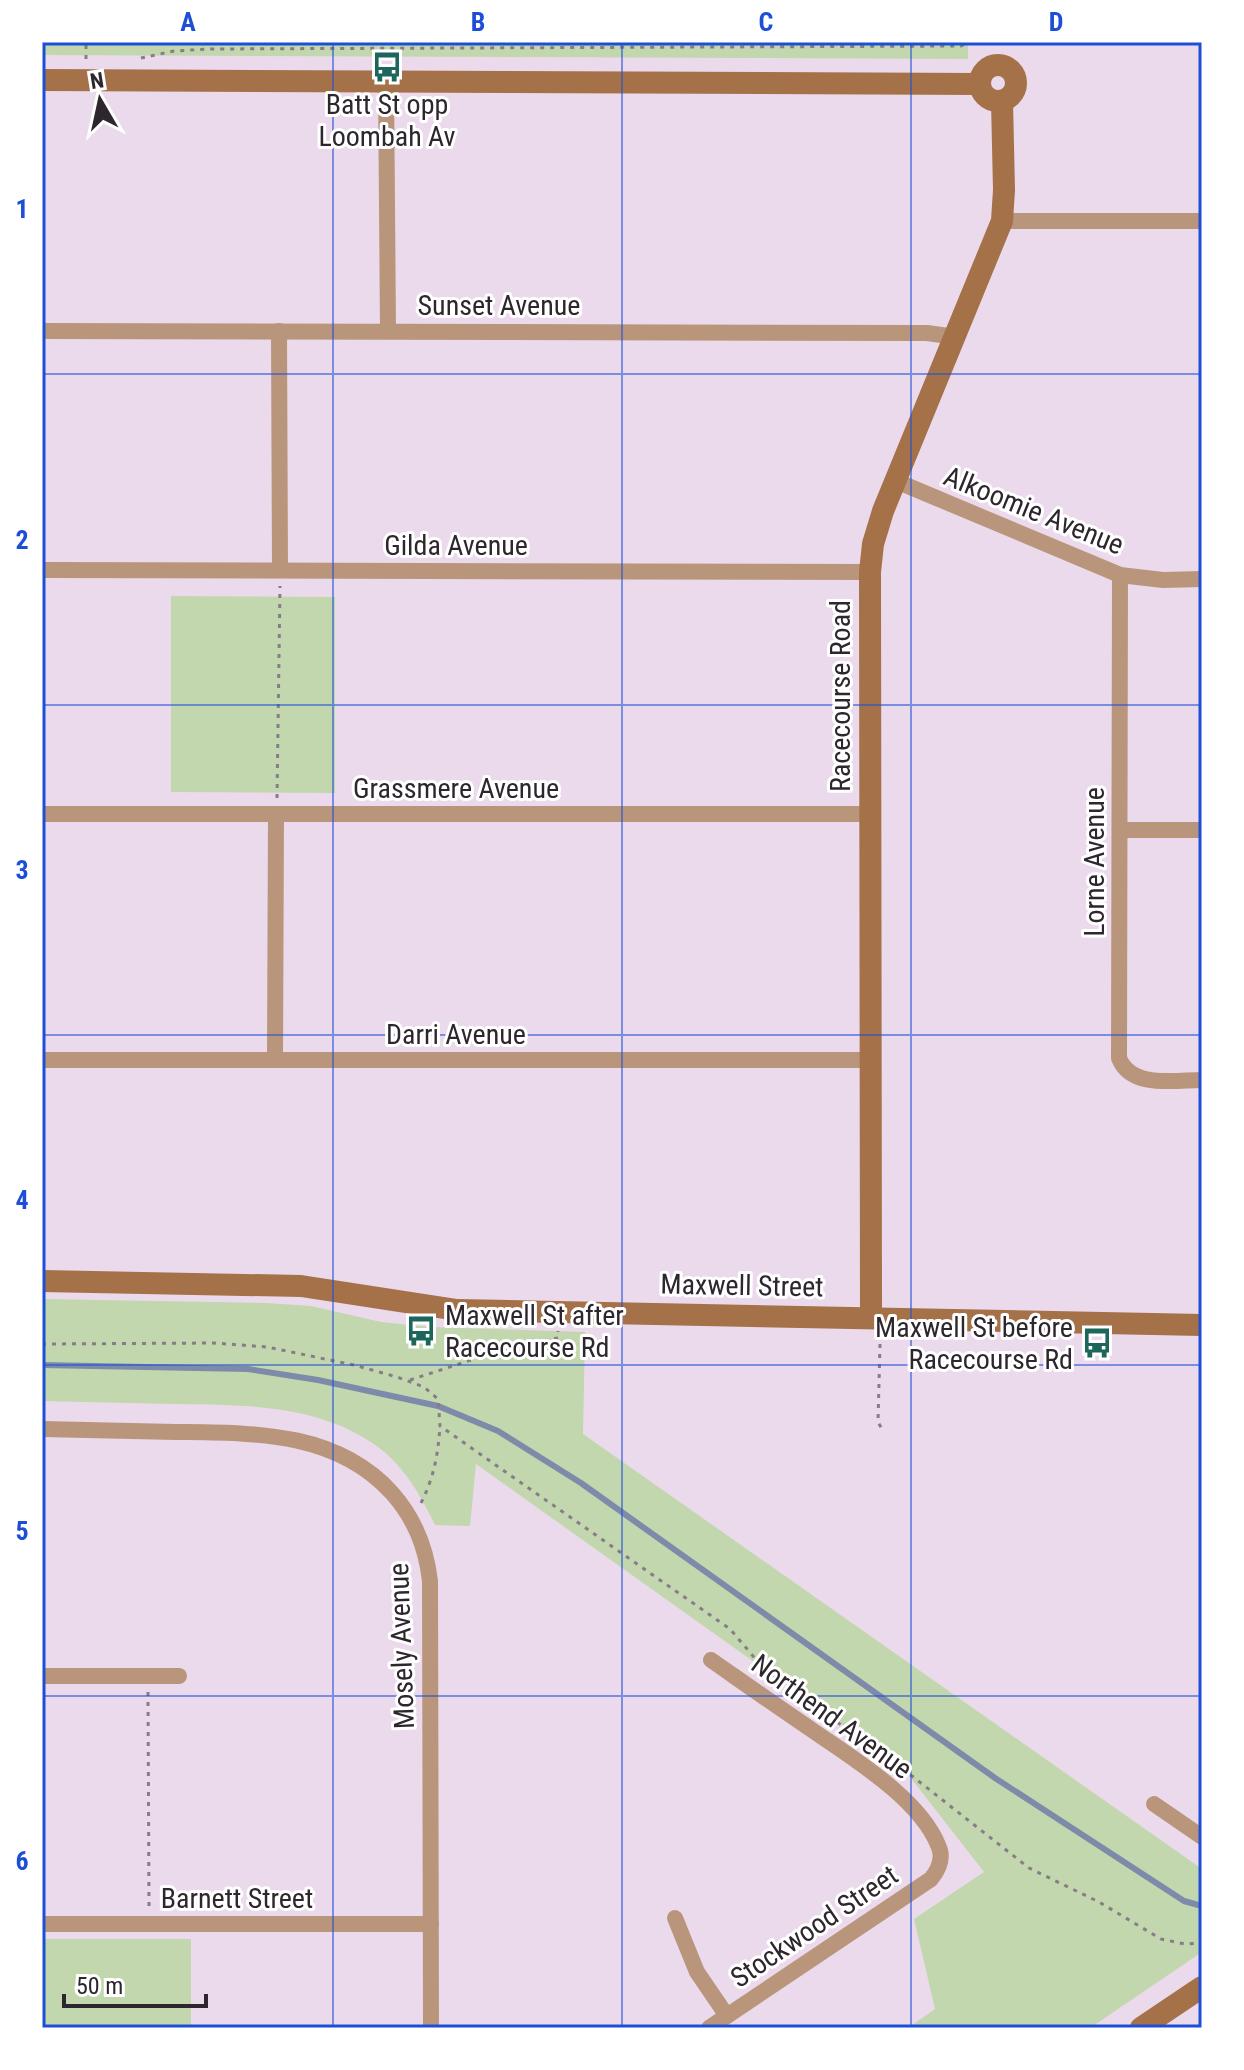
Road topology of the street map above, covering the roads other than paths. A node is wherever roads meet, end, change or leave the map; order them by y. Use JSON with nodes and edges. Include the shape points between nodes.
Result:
{"nodes":[{"id":1,"x":1002,"y":53,"type":"edge"},
{"id":2,"x":42,"y":80,"type":"edge"},
{"id":3,"x":386,"y":80,"type":"junction"},
{"id":4,"x":980,"y":84,"type":"junction"},
{"id":5,"x":1002,"y":101,"type":"junction"},
{"id":6,"x":1002,"y":221,"type":"junction"},
{"id":7,"x":1202,"y":221,"type":"edge"},
{"id":8,"x":42,"y":331,"type":"edge"},
{"id":9,"x":279,"y":331,"type":"junction"},
{"id":10,"x":388,"y":331,"type":"junction"},
{"id":11,"x":956,"y":337,"type":"junction"},
{"id":12,"x":896,"y":481,"type":"junction"},
{"id":13,"x":42,"y":570,"type":"edge"},
{"id":14,"x":280,"y":570,"type":"junction"},
{"id":15,"x":870,"y":572,"type":"junction"},
{"id":16,"x":1120,"y":575,"type":"junction"},
{"id":17,"x":1202,"y":579,"type":"edge"},
{"id":18,"x":42,"y":814,"type":"edge"},
{"id":19,"x":276,"y":814,"type":"junction"},
{"id":20,"x":870,"y":814,"type":"junction"},
{"id":21,"x":1121,"y":830,"type":"junction"},
{"id":22,"x":1202,"y":830,"type":"edge"},
{"id":23,"x":42,"y":1060,"type":"edge"},
{"id":24,"x":275,"y":1060,"type":"junction"},
{"id":25,"x":870,"y":1060,"type":"junction"},
{"id":26,"x":1202,"y":1080,"type":"edge"},
{"id":27,"x":42,"y":1281,"type":"edge"},
{"id":28,"x":871,"y":1317,"type":"junction"},
{"id":29,"x":1202,"y":1325,"type":"edge"},
{"id":30,"x":42,"y":1429,"type":"edge"},
{"id":31,"x":711,"y":1660,"type":"dead end"},
{"id":32,"x":42,"y":1676,"type":"edge"},
{"id":33,"x":179,"y":1676,"type":"dead end"},
{"id":34,"x":1154,"y":1804,"type":"dead end"},
{"id":35,"x":1202,"y":1837,"type":"edge"},
{"id":36,"x":940,"y":1860,"type":"joint"},
{"id":37,"x":675,"y":1918,"type":"dead end"},
{"id":38,"x":42,"y":1924,"type":"edge"},
{"id":39,"x":431,"y":1924,"type":"junction"},
{"id":40,"x":1202,"y":1987,"type":"edge"},
{"id":41,"x":727,"y":2016,"type":"junction"},
{"id":42,"x":1169,"y":2020,"type":"edge"},
{"id":43,"x":431,"y":2028,"type":"edge"},
{"id":44,"x":709,"y":2028,"type":"edge"},
{"id":45,"x":1141,"y":2028,"type":"edge"}],
"edges":[{"from":1,"to":4,"type":"street"},
{"from":1,"to":5,"type":"street","via":[[1017,83]]},
{"from":2,"to":3,"type":"street"},
{"from":3,"to":4,"type":"street"},
{"from":3,"to":10,"type":"street"},
{"from":4,"to":5,"type":"street","via":[[985,95]]},
{"from":5,"to":6,"type":"street","name":"Racecourse Road"},
{"from":6,"to":7,"type":"street"},
{"from":6,"to":11,"type":"street","name":"Racecourse Road"},
{"from":8,"to":9,"type":"street","name":"Sunset Avenue"},
{"from":9,"to":10,"type":"street","name":"Sunset Avenue"},
{"from":9,"to":14,"type":"street"},
{"from":10,"to":11,"type":"street","name":"Sunset Avenue"},
{"from":11,"to":12,"type":"street","name":"Racecourse Road"},
{"from":12,"to":15,"type":"street","name":"Racecourse Road","via":[[877,528]]},
{"from":12,"to":16,"type":"street","name":"Alkoomie Avenue"},
{"from":13,"to":14,"type":"street","name":"Gilda Avenue"},
{"from":14,"to":15,"type":"street","name":"Gilda Avenue"},
{"from":15,"to":20,"type":"street","name":"Racecourse Road"},
{"from":16,"to":17,"type":"street","name":"Alkoomie Avenue"},
{"from":16,"to":21,"type":"street","name":"Lorne Avenue"},
{"from":18,"to":19,"type":"street","name":"Grassmere Avenue"},
{"from":19,"to":20,"type":"street","name":"Grassmere Avenue"},
{"from":19,"to":24,"type":"street"},
{"from":20,"to":25,"type":"street","name":"Racecourse Road"},
{"from":21,"to":22,"type":"street"},
{"from":21,"to":26,"type":"street","name":"Lorne Avenue","via":[[1119,1058],[1140,1078]]},
{"from":23,"to":24,"type":"street","name":"Darri Avenue"},
{"from":24,"to":25,"type":"street","name":"Darri Avenue"},
{"from":25,"to":28,"type":"street","name":"Racecourse Road"},
{"from":27,"to":28,"type":"street","name":"Maxwell Street","via":[[301,1286],[435,1308]]},
{"from":28,"to":29,"type":"street","name":"Maxwell Street"},
{"from":30,"to":39,"type":"street","name":"Mosely Avenue","via":[[243,1433],[304,1442],[359,1463],[409,1516],[423,1545],[430,1581]]},
{"from":31,"to":36,"type":"street","name":"Northend Avenue","via":[[895,1791],[937,1841]]},
{"from":32,"to":33,"type":"street"},
{"from":34,"to":35,"type":"street"},
{"from":36,"to":41,"type":"street","name":"Stockwood Street","via":[[931,1879]]},
{"from":37,"to":41,"type":"street","via":[[697,1972]]},
{"from":38,"to":39,"type":"street","name":"Barnett Street"},
{"from":39,"to":43,"type":"street","name":"Mosely Avenue"},
{"from":40,"to":42,"type":"street"},
{"from":41,"to":44,"type":"street","name":"Stockwood Street"},
{"from":42,"to":45,"type":"street"}]}
